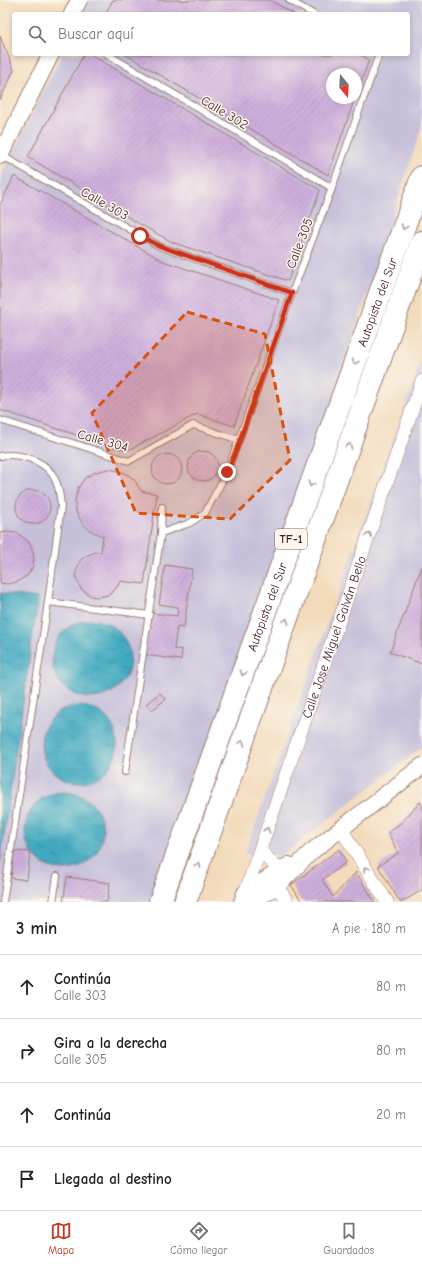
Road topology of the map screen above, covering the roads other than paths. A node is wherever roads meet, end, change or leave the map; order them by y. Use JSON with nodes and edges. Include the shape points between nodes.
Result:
{"nodes":[{"id":1,"x":79,"y":0,"type":"edge"},
{"id":2,"x":289,"y":0,"type":"edge"},
{"id":3,"x":73,"y":12,"type":"edge"},
{"id":4,"x":310,"y":12,"type":"edge"},
{"id":5,"x":50,"y":56,"type":"edge"},
{"id":6,"x":110,"y":56,"type":"edge"},
{"id":7,"x":379,"y":56,"type":"edge"},
{"id":8,"x":0,"y":156,"type":"edge"},
{"id":9,"x":422,"y":177,"type":"edge"},
{"id":10,"x":332,"y":188,"type":"junction"},
{"id":11,"x":422,"y":242,"type":"edge"},
{"id":12,"x":292,"y":293,"type":"junction"},
{"id":13,"x":422,"y":381,"type":"edge"},
{"id":14,"x":0,"y":420,"type":"edge"},
{"id":15,"x":239,"y":440,"type":"junction"},
{"id":16,"x":0,"y":456,"type":"edge"},
{"id":17,"x":162,"y":507,"type":"dead end"},
{"id":18,"x":161,"y":533,"type":"junction"},
{"id":19,"x":48,"y":602,"type":"junction"},
{"id":20,"x":149,"y":615,"type":"junction"},
{"id":21,"x":421,"y":771,"type":"edge"},
{"id":22,"x":125,"y":772,"type":"dead end"},
{"id":23,"x":341,"y":829,"type":"junction"},
{"id":24,"x":260,"y":850,"type":"junction"},
{"id":25,"x":311,"y":852,"type":"junction"},
{"id":26,"x":283,"y":868,"type":"junction"},
{"id":27,"x":57,"y":876,"type":"dead end"},
{"id":28,"x":277,"y":886,"type":"junction"},
{"id":29,"x":245,"y":899,"type":"edge"},
{"id":30,"x":3,"y":902,"type":"edge"},
{"id":31,"x":53,"y":902,"type":"edge"},
{"id":32,"x":160,"y":902,"type":"edge"},
{"id":33,"x":185,"y":902,"type":"edge"},
{"id":34,"x":287,"y":902,"type":"edge"},
{"id":35,"x":387,"y":902,"type":"edge"}],
"edges":[{"from":1,"to":3,"type":"street"},
{"from":2,"to":4,"type":"lane"},
{"from":5,"to":8,"type":"street"},
{"from":6,"to":10,"type":"lane","name":"Calle 302"},
{"from":7,"to":10,"type":"lane","name":"Calle 305"},
{"from":8,"to":12,"type":"lane","name":"Calle 303","via":[[160,246]]},
{"from":9,"to":32,"type":"highway","name":"Autopista del Sur","number":"TF-1","one_way":true},
{"from":10,"to":12,"type":"lane","name":"Calle 305"},
{"from":33,"to":11,"type":"highway","name":"Autopista del Sur","number":"TF-1","one_way":true},
{"from":12,"to":15,"type":"lane","name":"Calle 305"},
{"from":24,"to":13,"type":"street","name":"Calle Jose Miguel Galván Bello","one_way":true},
{"from":14,"to":15,"type":"lane","name":"Calle 304","via":[[129,461],[193,425]]},
{"from":15,"to":18,"type":"lane","name":"Calle 305","via":[[227,472],[205,513],[190,523]]},
{"from":16,"to":19,"type":"lane","via":[[18,456],[43,464],[57,482],[61,506]]},
{"from":17,"to":18,"type":"lane"},
{"from":18,"to":20,"type":"lane"},
{"from":19,"to":20,"type":"lane"},
{"from":19,"to":30,"type":"lane"},
{"from":20,"to":22,"type":"lane"},
{"from":21,"to":23,"type":"street"},
{"from":23,"to":25,"type":"street"},
{"from":35,"to":23,"type":"street","one_way":true},
{"from":24,"to":26,"type":"street","via":[[276,866]]},
{"from":24,"to":29,"type":"street","name":"Calle Jose Miguel Galván Bello"},
{"from":25,"to":26,"type":"street"},
{"from":25,"to":28,"type":"street"},
{"from":26,"to":29,"type":"street"},
{"from":27,"to":31,"type":"lane"},
{"from":28,"to":29,"type":"street"},
{"from":28,"to":34,"type":"street"}]}
